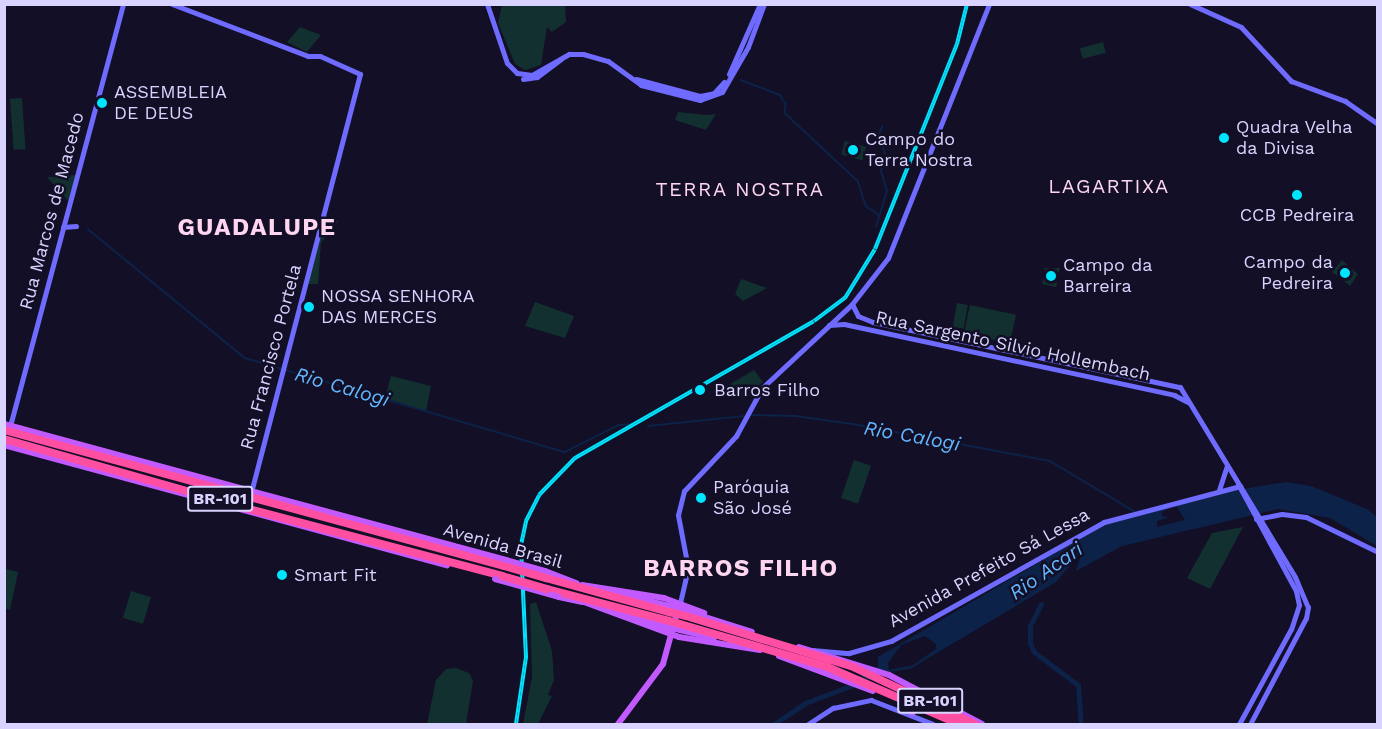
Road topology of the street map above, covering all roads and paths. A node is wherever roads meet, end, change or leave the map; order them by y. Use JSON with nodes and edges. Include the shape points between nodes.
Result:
{"nodes":[{"id":1,"x":123,"y":4,"type":"edge"},
{"id":2,"x":172,"y":4,"type":"edge"},
{"id":3,"x":486,"y":4,"type":"edge"},
{"id":4,"x":762,"y":4,"type":"edge"},
{"id":5,"x":989,"y":4,"type":"edge"},
{"id":6,"x":1190,"y":4,"type":"edge"},
{"id":7,"x":1377,"y":124,"type":"edge"},
{"id":8,"x":76,"y":226,"type":"dead end"},
{"id":9,"x":63,"y":227,"type":"junction"},
{"id":10,"x":852,"y":304,"type":"junction"},
{"id":11,"x":843,"y":312,"type":"junction"},
{"id":12,"x":855,"y":313,"type":"junction"},
{"id":13,"x":844,"y":324,"type":"junction"},
{"id":14,"x":829,"y":325,"type":"junction"},
{"id":15,"x":958,"y":340,"type":"junction"},
{"id":16,"x":956,"y":350,"type":"junction"},
{"id":17,"x":1065,"y":361,"type":"junction"},
{"id":18,"x":1062,"y":372,"type":"junction"},
{"id":19,"x":1190,"y":403,"type":"junction"},
{"id":20,"x":6,"y":427,"type":"edge"},
{"id":21,"x":4,"y":439,"type":"edge"},
{"id":22,"x":5,"y":446,"type":"edge"},
{"id":23,"x":1227,"y":466,"type":"junction"},
{"id":24,"x":1239,"y":486,"type":"junction"},
{"id":25,"x":252,"y":489,"type":"junction"},
{"id":26,"x":1219,"y":490,"type":"junction"},
{"id":27,"x":1269,"y":516,"type":"junction"},
{"id":28,"x":1256,"y":517,"type":"junction"},
{"id":29,"x":1264,"y":526,"type":"junction"},
{"id":30,"x":392,"y":530,"type":"junction"},
{"id":31,"x":429,"y":546,"type":"junction"},
{"id":32,"x":1377,"y":552,"type":"edge"},
{"id":33,"x":402,"y":554,"type":"junction"},
{"id":34,"x":436,"y":558,"type":"junction"},
{"id":35,"x":505,"y":563,"type":"junction"},
{"id":36,"x":546,"y":574,"type":"junction"},
{"id":37,"x":499,"y":578,"type":"junction"},
{"id":38,"x":582,"y":585,"type":"junction"},
{"id":39,"x":584,"y":602,"type":"junction"},
{"id":40,"x":680,"y":603,"type":"junction"},
{"id":41,"x":670,"y":609,"type":"junction"},
{"id":42,"x":686,"y":614,"type":"junction"},
{"id":43,"x":668,"y":624,"type":"junction"},
{"id":44,"x":680,"y":627,"type":"junction"},
{"id":45,"x":1292,"y":629,"type":"junction"},
{"id":46,"x":749,"y":631,"type":"junction"},
{"id":47,"x":1299,"y":632,"type":"junction"},
{"id":48,"x":672,"y":635,"type":"junction"},
{"id":49,"x":760,"y":650,"type":"junction"},
{"id":50,"x":811,"y":650,"type":"junction"},
{"id":51,"x":858,"y":651,"type":"junction"},
{"id":52,"x":862,"y":666,"type":"junction"},
{"id":53,"x":887,"y":677,"type":"junction"},
{"id":54,"x":848,"y":678,"type":"junction"},
{"id":55,"x":874,"y":688,"type":"junction"},
{"id":56,"x":904,"y":706,"type":"junction"},
{"id":57,"x":912,"y":713,"type":"joint"},
{"id":58,"x":808,"y":723,"type":"edge"},
{"id":59,"x":618,"y":724,"type":"edge"},
{"id":60,"x":933,"y":724,"type":"edge"},
{"id":61,"x":951,"y":724,"type":"edge"},
{"id":62,"x":958,"y":724,"type":"edge"},
{"id":63,"x":975,"y":724,"type":"edge"},
{"id":64,"x":982,"y":724,"type":"edge"},
{"id":65,"x":1239,"y":724,"type":"edge"},
{"id":66,"x":1250,"y":724,"type":"edge"}],
"edges":[{"from":1,"to":9,"type":"main road","name":"Rua Marcos de Macedo"},
{"from":2,"to":25,"type":"main road","name":"Rua Francisco Portela","via":[[357,71],[360,77]]},
{"from":3,"to":4,"type":"main road","via":[[507,63],[520,75],[532,75],[575,54],[602,58],[630,78],[680,94],[700,96],[718,90],[739,56]]},
{"from":5,"to":10,"type":"main road","via":[[888,258]]},
{"from":6,"to":7,"type":"main road","via":[[1240,27],[1291,81],[1345,100]]},
{"from":8,"to":9,"type":"main road"},
{"from":9,"to":20,"type":"main road","name":"Rua Marcos de Macedo"},
{"from":10,"to":11,"type":"main road"},
{"from":10,"to":12,"type":"main road","name":"Rua Sargento Silvio Hollembach"},
{"from":11,"to":13,"type":"main road"},
{"from":11,"to":14,"type":"main road"},
{"from":12,"to":13,"type":"main road"},
{"from":12,"to":15,"type":"main road","name":"Rua Sargento Silvio Hollembach","via":[[873,322]]},
{"from":13,"to":14,"type":"main road","name":"Rua Sargento Silvio Hollembach"},
{"from":13,"to":16,"type":"main road","name":"Rua Sargento Silvio Hollembach"},
{"from":14,"to":40,"type":"main road","via":[[767,382],[731,441],[690,481],[681,497],[678,514],[688,560]]},
{"from":15,"to":16,"type":"main road"},
{"from":15,"to":17,"type":"main road","name":"Rua Sargento Silvio Hollembach"},
{"from":16,"to":18,"type":"main road","name":"Rua Sargento Silvio Hollembach"},
{"from":17,"to":18,"type":"main road"},
{"from":17,"to":19,"type":"main road","name":"Rua Sargento Silvio Hollembach","via":[[1176,386]]},
{"from":18,"to":19,"type":"main road","name":"Rua Sargento Silvio Hollembach","via":[[1174,395]]},
{"from":19,"to":23,"type":"main road","name":"Rua Sargento Silvio Hollembach"},
{"from":20,"to":25,"type":"main road","name":"Avenida Brasil"},
{"from":20,"to":31,"type":"highway","name":"Avenida Brasil","number":"BR-101"},
{"from":21,"to":34,"type":"highway","name":"Avenida Brasil","number":"BR-101"},
{"from":22,"to":33,"type":"main road","name":"Avenida Brasil"},
{"from":23,"to":24,"type":"main road","name":"Rua Sargento Silvio Hollembach"},
{"from":23,"to":26,"type":"main road"},
{"from":24,"to":26,"type":"main road","name":"Avenida Prefeito Sá Lessa"},
{"from":24,"to":28,"type":"main road","name":"Rua Sargento Silvio Hollembach"},
{"from":25,"to":30,"type":"main road","name":"Avenida Brasil"},
{"from":26,"to":51,"type":"main road","name":"Avenida Prefeito Sá Lessa","via":[[1129,512],[1065,542],[920,628]]},
{"from":27,"to":28,"type":"main road"},
{"from":27,"to":29,"type":"main road"},
{"from":27,"to":32,"type":"main road","via":[[1306,517]]},
{"from":28,"to":29,"type":"main road"},
{"from":28,"to":45,"type":"main road","via":[[1299,601]]},
{"from":29,"to":47,"type":"main road","via":[[1298,583],[1308,612]]},
{"from":30,"to":31,"type":"main road"},
{"from":30,"to":35,"type":"main road","name":"Avenida Brasil"},
{"from":31,"to":35,"type":"highway","name":"Avenida Brasil","number":"BR-101"},
{"from":33,"to":34,"type":"main road"},
{"from":33,"to":37,"type":"main road","name":"Avenida Brasil"},
{"from":34,"to":37,"type":"highway","name":"Avenida Brasil","number":"BR-101"},
{"from":35,"to":36,"type":"highway","name":"Avenida Brasil","number":"BR-101","bridge":true},
{"from":36,"to":38,"type":"main road","name":"Avenida Brasil"},
{"from":36,"to":41,"type":"highway","name":"Avenida Brasil","number":"BR-101"},
{"from":37,"to":39,"type":"main road","name":"Avenida Brasil","bridge":true},
{"from":37,"to":43,"type":"highway","name":"Avenida Brasil","number":"BR-101","bridge":true},
{"from":38,"to":40,"type":"main road"},
{"from":38,"to":41,"type":"main road","name":"Avenida Brasil"},
{"from":39,"to":43,"type":"main road","name":"Avenida Brasil"},
{"from":39,"to":48,"type":"main road"},
{"from":40,"to":46,"type":"main road"},
{"from":40,"to":48,"type":"main road"},
{"from":41,"to":42,"type":"highway","name":"Avenida Brasil","number":"BR-101","bridge":true},
{"from":42,"to":46,"type":"main road","name":"Avenida Brasil"},
{"from":42,"to":52,"type":"highway","name":"Avenida Brasil","number":"BR-101"},
{"from":43,"to":44,"type":"highway","name":"Avenida Brasil","number":"BR-101","bridge":true},
{"from":44,"to":49,"type":"main road","name":"Avenida Brasil"},
{"from":44,"to":54,"type":"highway","name":"Avenida Brasil","number":"BR-101"},
{"from":45,"to":47,"type":"main road"},
{"from":45,"to":65,"type":"main road"},
{"from":46,"to":50,"type":"main road","name":"Avenida Brasil"},
{"from":47,"to":66,"type":"main road"},
{"from":48,"to":49,"type":"main road"},
{"from":48,"to":59,"type":"main road","via":[[660,669]]},
{"from":49,"to":54,"type":"main road","name":"Avenida Brasil"},
{"from":50,"to":51,"type":"main road","name":"Avenida Prefeito Sá Lessa","via":[[842,654]]},
{"from":50,"to":52,"type":"main road","name":"Avenida Brasil"},
{"from":51,"to":52,"type":"main road"},
{"from":52,"to":53,"type":"highway","name":"Avenida Brasil","number":"BR-101"},
{"from":53,"to":63,"type":"highway","name":"Avenida Brasil","number":"BR-101"},
{"from":53,"to":64,"type":"main road","name":"Avenida Brasil"},
{"from":54,"to":55,"type":"highway","name":"Avenida Brasil","number":"BR-101"},
{"from":55,"to":56,"type":"main road","name":"Avenida Brasil"},
{"from":55,"to":62,"type":"highway","name":"Avenida Brasil","number":"BR-101"},
{"from":56,"to":57,"type":"main road"},
{"from":56,"to":58,"type":"main road","via":[[860,701],[833,708]]},
{"from":56,"to":61,"type":"main road","name":"Avenida Brasil"},
{"from":57,"to":60,"type":"main road"}]}
